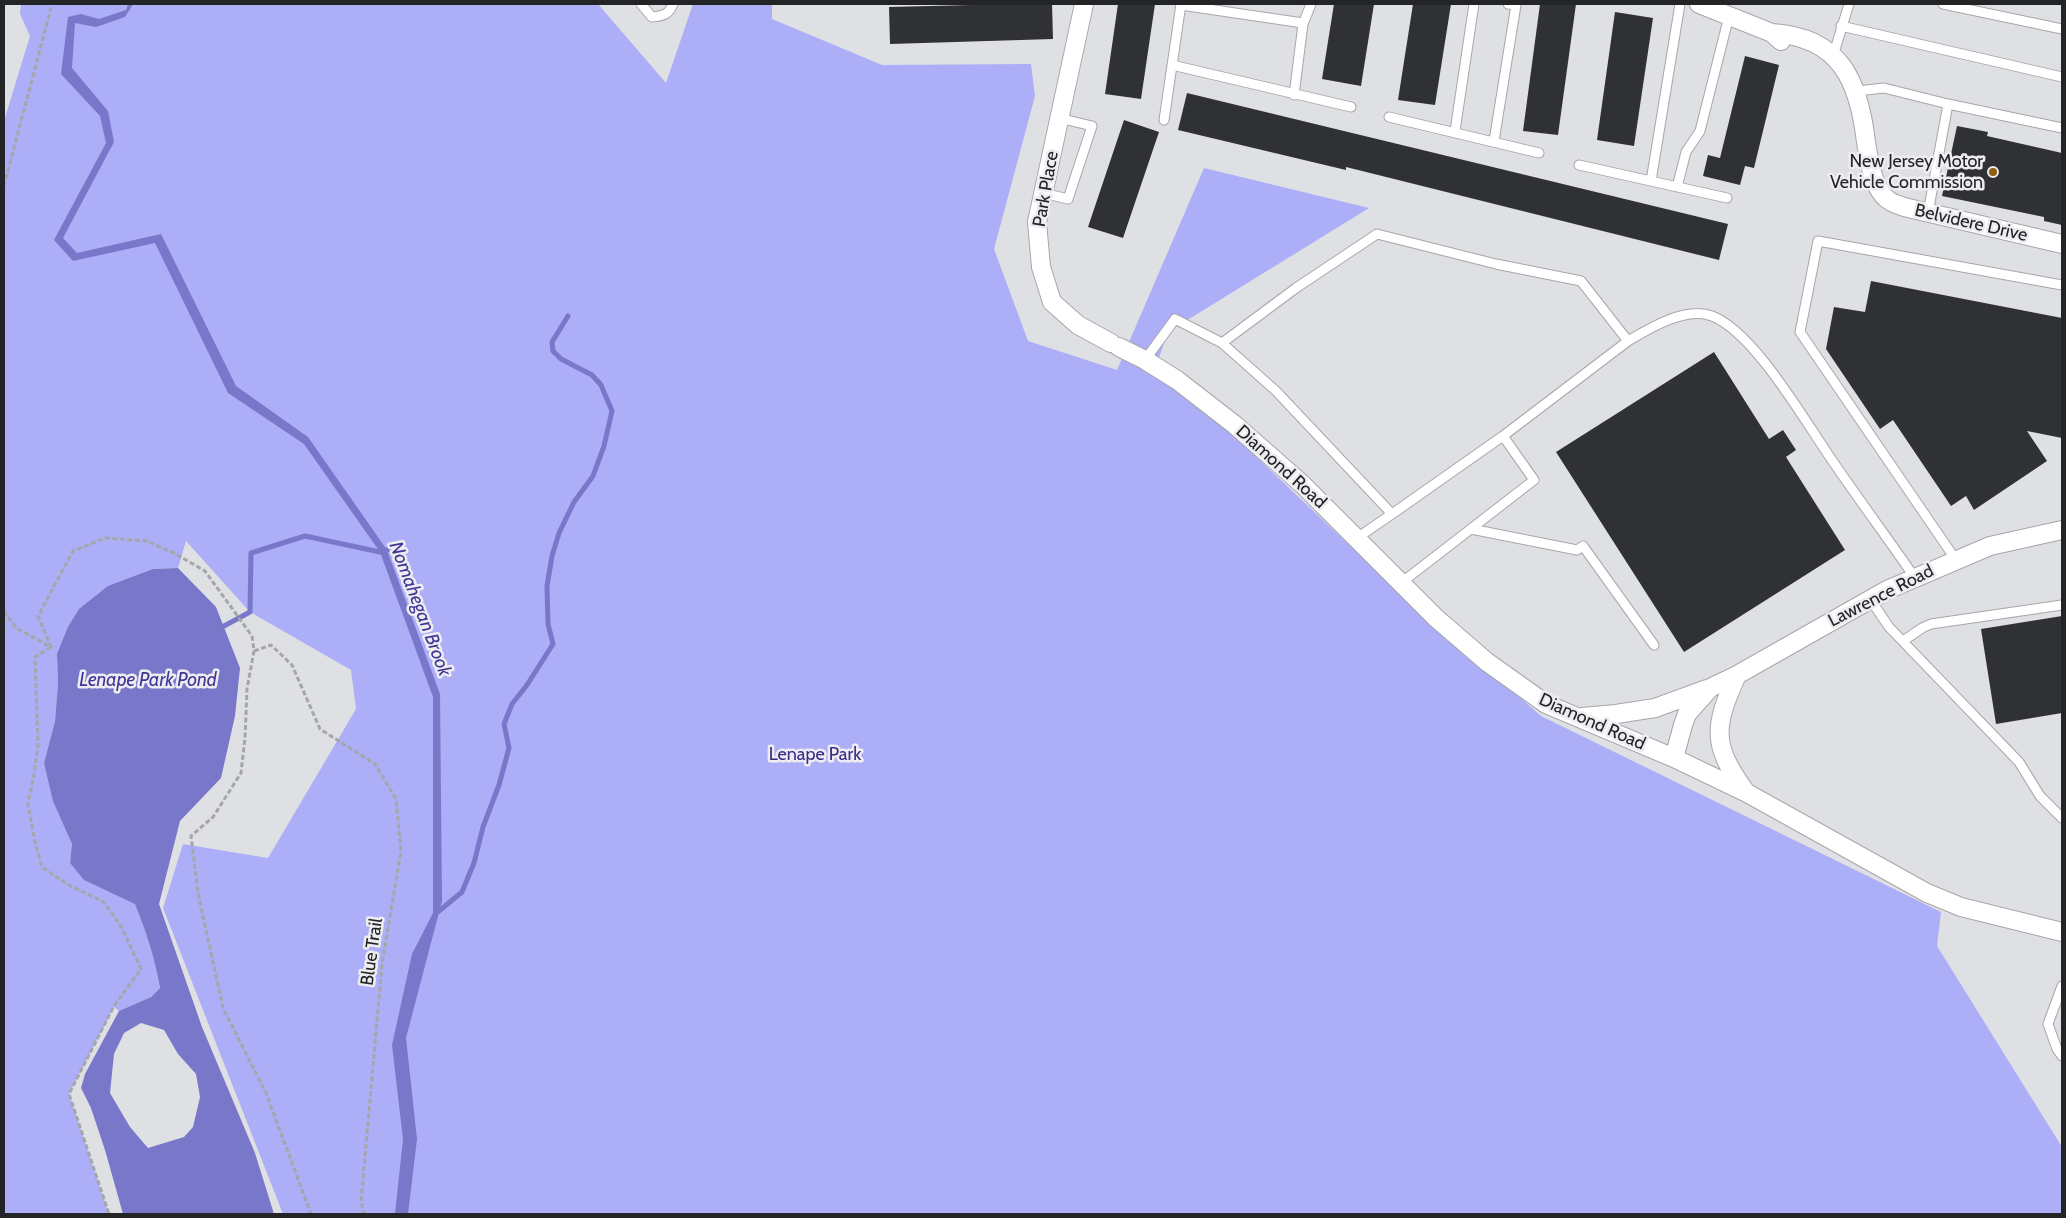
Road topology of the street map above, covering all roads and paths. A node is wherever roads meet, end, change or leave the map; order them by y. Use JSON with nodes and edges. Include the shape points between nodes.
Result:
{"nodes":[{"id":1,"x":52,"y":4,"type":"edge"},
{"id":2,"x":641,"y":4,"type":"edge"},
{"id":3,"x":674,"y":4,"type":"edge"},
{"id":4,"x":1084,"y":4,"type":"edge"},
{"id":5,"x":1311,"y":4,"type":"edge"},
{"id":6,"x":1474,"y":4,"type":"edge"},
{"id":7,"x":1508,"y":4,"type":"edge"},
{"id":8,"x":1680,"y":4,"type":"edge"},
{"id":9,"x":1849,"y":4,"type":"edge"},
{"id":10,"x":1943,"y":4,"type":"edge"},
{"id":11,"x":1181,"y":5,"type":"edge"},
{"id":12,"x":1707,"y":5,"type":"edge"},
{"id":13,"x":1729,"y":16,"type":"junction"},
{"id":14,"x":1303,"y":23,"type":"junction"},
{"id":15,"x":1841,"y":26,"type":"junction"},
{"id":16,"x":2062,"y":30,"type":"edge"},
{"id":17,"x":1833,"y":56,"type":"junction"},
{"id":18,"x":1172,"y":65,"type":"junction"},
{"id":19,"x":2062,"y":77,"type":"edge"},
{"id":20,"x":1857,"y":91,"type":"junction"},
{"id":21,"x":1294,"y":95,"type":"junction"},
{"id":22,"x":1948,"y":104,"type":"junction"},
{"id":23,"x":1351,"y":108,"type":"dead end"},
{"id":24,"x":1389,"y":117,"type":"dead end"},
{"id":25,"x":1059,"y":118,"type":"junction"},
{"id":26,"x":1164,"y":120,"type":"dead end"},
{"id":27,"x":2062,"y":128,"type":"edge"},
{"id":28,"x":1455,"y":131,"type":"junction"},
{"id":29,"x":1494,"y":141,"type":"junction"},
{"id":30,"x":1539,"y":152,"type":"dead end"},
{"id":31,"x":1579,"y":165,"type":"dead end"},
{"id":32,"x":1651,"y":181,"type":"junction"},
{"id":33,"x":4,"y":186,"type":"edge"},
{"id":34,"x":1677,"y":187,"type":"junction"},
{"id":35,"x":1043,"y":193,"type":"junction"},
{"id":36,"x":1727,"y":198,"type":"dead end"},
{"id":37,"x":1928,"y":213,"type":"junction"},
{"id":38,"x":2062,"y":244,"type":"edge"},
{"id":39,"x":2062,"y":285,"type":"edge"},
{"id":40,"x":1628,"y":341,"type":"junction"},
{"id":41,"x":1222,"y":342,"type":"junction"},
{"id":42,"x":1115,"y":345,"type":"joint"},
{"id":43,"x":1145,"y":360,"type":"junction"},
{"id":44,"x":1503,"y":436,"type":"junction"},
{"id":45,"x":1392,"y":514,"type":"junction"},
{"id":46,"x":1471,"y":529,"type":"junction"},
{"id":47,"x":2062,"y":530,"type":"edge"},
{"id":48,"x":1357,"y":538,"type":"junction"},
{"id":49,"x":1956,"y":560,"type":"junction"},
{"id":50,"x":1915,"y":578,"type":"junction"},
{"id":51,"x":1401,"y":583,"type":"junction"},
{"id":52,"x":1870,"y":599,"type":"junction"},
{"id":53,"x":2062,"y":605,"type":"edge"},
{"id":54,"x":4,"y":611,"type":"edge"},
{"id":55,"x":1903,"y":642,"type":"junction"},
{"id":56,"x":1654,"y":645,"type":"dead end"},
{"id":57,"x":51,"y":647,"type":"junction"},
{"id":58,"x":254,"y":651,"type":"junction"},
{"id":59,"x":1737,"y":675,"type":"junction"},
{"id":60,"x":1710,"y":688,"type":"junction"},
{"id":61,"x":1578,"y":717,"type":"junction"},
{"id":62,"x":1674,"y":758,"type":"junction"},
{"id":63,"x":1747,"y":793,"type":"junction"},
{"id":64,"x":2062,"y":818,"type":"edge"},
{"id":65,"x":2062,"y":932,"type":"edge"},
{"id":66,"x":2062,"y":986,"type":"edge"},
{"id":67,"x":2062,"y":1056,"type":"edge"},
{"id":68,"x":110,"y":1214,"type":"edge"},
{"id":69,"x":311,"y":1214,"type":"edge"},
{"id":70,"x":364,"y":1214,"type":"edge"}],
"edges":[{"from":1,"to":33,"type":"path"},
{"from":2,"to":3,"type":"lane","via":[[652,17],[670,12]]},
{"from":4,"to":25,"type":"street","name":"Park Place"},
{"from":5,"to":14,"type":"lane"},
{"from":6,"to":28,"type":"lane"},
{"from":7,"to":29,"type":"lane","via":[[1516,5]]},
{"from":8,"to":32,"type":"lane"},
{"from":9,"to":15,"type":"lane"},
{"from":10,"to":16,"type":"lane"},
{"from":11,"to":14,"type":"lane"},
{"from":11,"to":18,"type":"lane"},
{"from":12,"to":13,"type":"street"},
{"from":13,"to":17,"type":"street","name":"Belvidere Drive","via":[[1772,33],[1790,34],[1819,46]]},
{"from":13,"to":34,"type":"lane","via":[[1700,131],[1686,152]]},
{"from":14,"to":21,"type":"lane"},
{"from":15,"to":17,"type":"lane"},
{"from":15,"to":19,"type":"lane"},
{"from":17,"to":20,"type":"street","name":"Belvidere Drive"},
{"from":18,"to":21,"type":"lane"},
{"from":18,"to":26,"type":"lane"},
{"from":20,"to":22,"type":"lane","via":[[1884,88]]},
{"from":20,"to":37,"type":"street","name":"Belvidere Drive","via":[[1869,164],[1875,181],[1886,199],[1904,208]]},
{"from":21,"to":23,"type":"lane"},
{"from":22,"to":27,"type":"lane"},
{"from":22,"to":37,"type":"lane"},
{"from":24,"to":28,"type":"lane"},
{"from":25,"to":35,"type":"street","name":"Park Place"},
{"from":25,"to":35,"type":"lane","via":[[1092,126],[1068,199]]},
{"from":28,"to":29,"type":"lane"},
{"from":29,"to":30,"type":"lane"},
{"from":31,"to":32,"type":"lane"},
{"from":32,"to":34,"type":"lane"},
{"from":34,"to":36,"type":"lane"},
{"from":35,"to":42,"type":"street","name":"Park Place","via":[[1037,222],[1041,267],[1052,302],[1078,325]]},
{"from":37,"to":38,"type":"street","name":"Belvidere Drive"},
{"from":39,"to":49,"type":"lane","via":[[1818,241],[1800,332]]},
{"from":40,"to":41,"type":"lane","via":[[1581,281],[1496,264],[1377,234]]},
{"from":40,"to":44,"type":"lane"},
{"from":40,"to":50,"type":"lane","via":[[1684,314],[1711,315],[1734,328],[1765,363]]},
{"from":41,"to":43,"type":"lane","via":[[1175,319]]},
{"from":41,"to":45,"type":"lane","via":[[1276,391]]},
{"from":42,"to":43,"type":"street","name":"Diamond Road"},
{"from":43,"to":48,"type":"street","name":"Diamond Road","via":[[1177,380],[1235,425]]},
{"from":44,"to":45,"type":"lane"},
{"from":44,"to":46,"type":"lane","via":[[1534,480]]},
{"from":45,"to":48,"type":"lane"},
{"from":46,"to":51,"type":"lane"},
{"from":46,"to":56,"type":"lane","via":[[1577,550],[1583,546]]},
{"from":47,"to":49,"type":"street","name":"Lawrence Road","via":[[1990,546]]},
{"from":48,"to":51,"type":"street","name":"Diamond Road"},
{"from":49,"to":50,"type":"street","name":"Lawrence Road"},
{"from":50,"to":52,"type":"street","name":"Lawrence Road"},
{"from":51,"to":61,"type":"street","name":"Diamond Road","via":[[1487,662],[1546,704]]},
{"from":52,"to":55,"type":"lane"},
{"from":52,"to":59,"type":"street","name":"Lawrence Road"},
{"from":53,"to":55,"type":"lane","via":[[1931,624]]},
{"from":54,"to":57,"type":"path","via":[[16,628]]},
{"from":55,"to":64,"type":"lane","via":[[2019,762],[2040,796]]},
{"from":57,"to":58,"type":"path","via":[[38,616],[73,551],[105,538],[146,541],[204,571],[252,636]]},
{"from":57,"to":68,"type":"path","via":[[35,658],[38,744],[28,804],[35,842],[42,867],[67,884],[104,902],[122,928],[141,969],[114,1006],[69,1094]]},
{"from":58,"to":69,"type":"path","via":[[246,689],[241,773],[213,817],[191,836],[198,893],[223,1008],[266,1093]]},
{"from":58,"to":70,"type":"path","name":"Blue Trail","via":[[271,645],[292,666],[320,729],[375,764],[396,799],[401,852],[382,964],[362,1202]]},
{"from":59,"to":60,"type":"street","name":"Lawrence Road"},
{"from":59,"to":63,"type":"street","via":[[1723,705],[1719,740],[1732,773]]},
{"from":60,"to":61,"type":"street","name":"Lawrence Road","via":[[1655,708]]},
{"from":60,"to":62,"type":"street","name":"Lawrence Road","via":[[1687,714]]},
{"from":61,"to":62,"type":"street","name":"Diamond Road"},
{"from":62,"to":63,"type":"street","name":"Diamond Road"},
{"from":63,"to":65,"type":"street","name":"Diamond Road","via":[[1927,893],[1961,908]]},
{"from":66,"to":67,"type":"lane","via":[[2048,1024]]}]}
